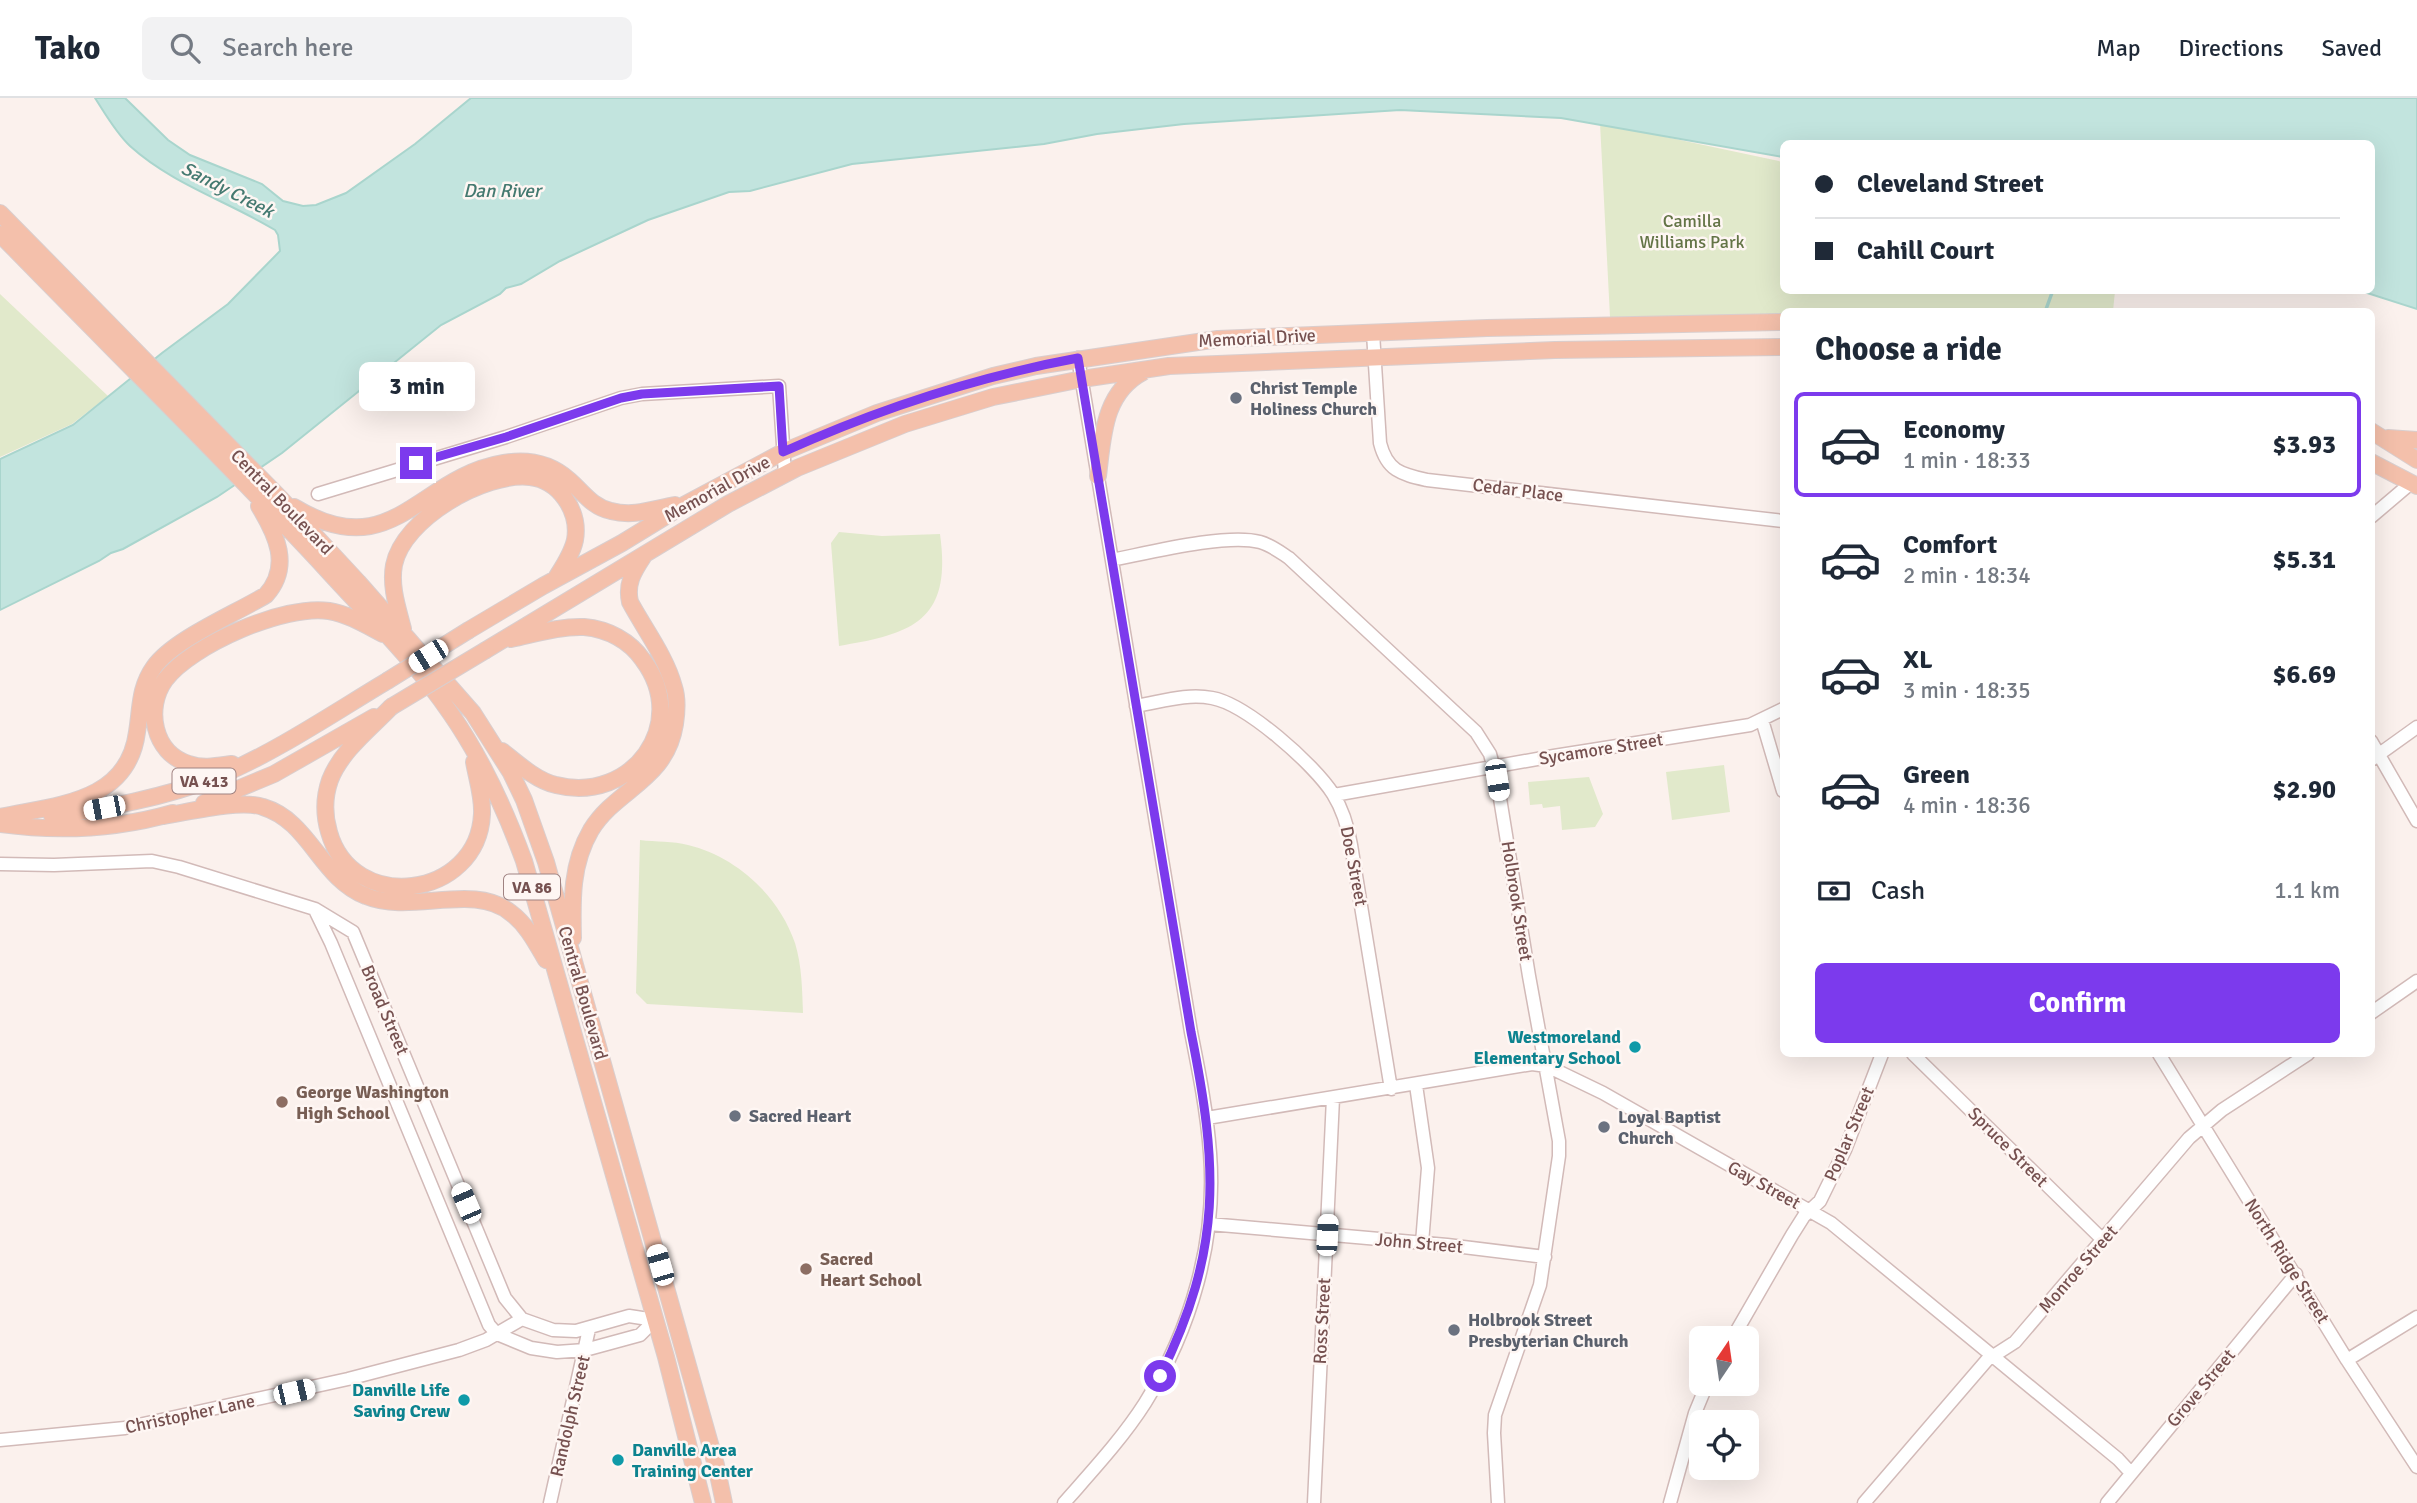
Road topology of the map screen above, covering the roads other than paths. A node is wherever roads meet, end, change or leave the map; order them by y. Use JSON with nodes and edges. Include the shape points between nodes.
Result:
{"nodes":[{"id":1,"x":0,"y":213,"type":"edge"},
{"id":2,"x":0,"y":234,"type":"edge"},
{"id":3,"x":1780,"y":322,"type":"edge"},
{"id":4,"x":1373,"y":333,"type":"junction"},
{"id":5,"x":121,"y":347,"type":"junction"},
{"id":6,"x":1780,"y":347,"type":"edge"},
{"id":7,"x":1376,"y":357,"type":"junction"},
{"id":8,"x":1078,"y":358,"type":"junction"},
{"id":9,"x":1152,"y":368,"type":"junction"},
{"id":10,"x":1082,"y":379,"type":"junction"},
{"id":11,"x":2376,"y":434,"type":"edge"},
{"id":12,"x":2417,"y":440,"type":"edge"},
{"id":13,"x":783,"y":452,"type":"junction"},
{"id":14,"x":2417,"y":460,"type":"edge"},
{"id":15,"x":2375,"y":464,"type":"edge"},
{"id":16,"x":785,"y":474,"type":"junction"},
{"id":17,"x":1098,"y":477,"type":"junction"},
{"id":18,"x":2415,"y":482,"type":"edge"},
{"id":19,"x":245,"y":483,"type":"junction"},
{"id":20,"x":318,"y":494,"type":"dead end"},
{"id":21,"x":281,"y":499,"type":"junction"},
{"id":22,"x":684,"y":505,"type":"junction"},
{"id":23,"x":2375,"y":514,"type":"edge"},
{"id":24,"x":1780,"y":521,"type":"edge"},
{"id":25,"x":645,"y":554,"type":"junction"},
{"id":26,"x":1112,"y":560,"type":"junction"},
{"id":27,"x":554,"y":580,"type":"junction"},
{"id":28,"x":398,"y":637,"type":"junction"},
{"id":29,"x":492,"y":646,"type":"junction"},
{"id":30,"x":1136,"y":706,"type":"junction"},
{"id":31,"x":391,"y":707,"type":"junction"},
{"id":32,"x":1780,"y":711,"type":"edge"},
{"id":33,"x":1762,"y":720,"type":"junction"},
{"id":34,"x":2417,"y":727,"type":"edge"},
{"id":35,"x":490,"y":739,"type":"junction"},
{"id":36,"x":469,"y":743,"type":"junction"},
{"id":37,"x":2375,"y":757,"type":"edge"},
{"id":38,"x":244,"y":763,"type":"junction"},
{"id":39,"x":1494,"y":766,"type":"junction"},
{"id":40,"x":1780,"y":781,"type":"edge"},
{"id":41,"x":1334,"y":795,"type":"junction"},
{"id":42,"x":163,"y":816,"type":"junction"},
{"id":43,"x":0,"y":821,"type":"edge"},
{"id":44,"x":2417,"y":821,"type":"edge"},
{"id":45,"x":0,"y":864,"type":"edge"},
{"id":46,"x":315,"y":909,"type":"junction"},
{"id":47,"x":574,"y":962,"type":"junction"},
{"id":48,"x":558,"y":979,"type":"junction"},
{"id":49,"x":2417,"y":981,"type":"edge"},
{"id":50,"x":2375,"y":1010,"type":"edge"},
{"id":51,"x":1881,"y":1057,"type":"edge"},
{"id":52,"x":1916,"y":1057,"type":"edge"},
{"id":53,"x":2161,"y":1057,"type":"edge"},
{"id":54,"x":2303,"y":1057,"type":"edge"},
{"id":55,"x":1547,"y":1066,"type":"junction"},
{"id":56,"x":1416,"y":1085,"type":"junction"},
{"id":57,"x":1391,"y":1089,"type":"junction"},
{"id":58,"x":1333,"y":1098,"type":"junction"},
{"id":59,"x":1207,"y":1118,"type":"junction"},
{"id":60,"x":2203,"y":1124,"type":"junction"},
{"id":61,"x":1810,"y":1210,"type":"junction"},
{"id":62,"x":1209,"y":1224,"type":"junction"},
{"id":63,"x":1327,"y":1235,"type":"junction"},
{"id":64,"x":2103,"y":1240,"type":"junction"},
{"id":65,"x":1422,"y":1243,"type":"junction"},
{"id":66,"x":1545,"y":1257,"type":"junction"},
{"id":67,"x":2296,"y":1274,"type":"junction"},
{"id":68,"x":2417,"y":1317,"type":"edge"},
{"id":69,"x":522,"y":1319,"type":"junction"},
{"id":70,"x":655,"y":1320,"type":"junction"},
{"id":71,"x":1739,"y":1326,"type":"edge"},
{"id":72,"x":590,"y":1329,"type":"junction"},
{"id":73,"x":497,"y":1334,"type":"junction"},
{"id":74,"x":585,"y":1350,"type":"junction"},
{"id":75,"x":1992,"y":1356,"type":"junction"},
{"id":76,"x":2347,"y":1360,"type":"junction"},
{"id":77,"x":1702,"y":1396,"type":"edge"},
{"id":78,"x":0,"y":1440,"type":"edge"},
{"id":79,"x":2417,"y":1467,"type":"edge"},
{"id":80,"x":2131,"y":1473,"type":"junction"},
{"id":81,"x":550,"y":1503,"type":"edge"},
{"id":82,"x":703,"y":1503,"type":"edge"},
{"id":83,"x":724,"y":1503,"type":"edge"},
{"id":84,"x":1064,"y":1503,"type":"edge"},
{"id":85,"x":1314,"y":1503,"type":"edge"},
{"id":86,"x":1498,"y":1503,"type":"edge"},
{"id":87,"x":1670,"y":1503,"type":"edge"},
{"id":88,"x":1864,"y":1503,"type":"edge"},
{"id":89,"x":2107,"y":1503,"type":"edge"}],
"edges":[{"from":1,"to":5,"type":"main road","name":"Central Boulevard"},
{"from":2,"to":5,"type":"main road","name":"Central Boulevard"},
{"from":3,"to":4,"type":"main road","name":"Memorial Drive","number":"VA 413"},
{"from":4,"to":7,"type":"street","name":"Cedar Place"},
{"from":4,"to":8,"type":"main road","name":"Memorial Drive","number":"VA 413","via":[[1218,339]]},
{"from":5,"to":19,"type":"main road","name":"Central Boulevard"},
{"from":5,"to":21,"type":"main road","name":"Central Boulevard"},
{"from":6,"to":7,"type":"main road","name":"Memorial Drive"},
{"from":7,"to":9,"type":"main road","name":"Memorial Drive"},
{"from":7,"to":24,"type":"street","name":"Cedar Place","via":[[1380,443],[1386,460],[1402,475]]},
{"from":8,"to":10,"type":"street"},
{"from":8,"to":13,"type":"main road","name":"Memorial Drive","number":"VA 413","via":[[919,398]]},
{"from":9,"to":10,"type":"main road","name":"Memorial Drive"},
{"from":9,"to":17,"type":"main road","via":[[1126,383],[1110,407]]},
{"from":10,"to":16,"type":"main road","name":"Memorial Drive","via":[[940,412]]},
{"from":10,"to":17,"type":"street"},
{"from":11,"to":12,"type":"main road"},
{"from":11,"to":14,"type":"main road"},
{"from":13,"to":16,"type":"street"},
{"from":13,"to":20,"type":"street","via":[[779,386],[642,394]]},
{"from":13,"to":22,"type":"main road","name":"Memorial Drive","number":"VA 413"},
{"from":15,"to":18,"type":"main road"},
{"from":16,"to":25,"type":"main road","name":"Memorial Drive"},
{"from":17,"to":26,"type":"street"},
{"from":18,"to":23,"type":"street"},
{"from":19,"to":28,"type":"main road","name":"Central Boulevard","number":"VA 86"},
{"from":19,"to":43,"type":"main road","via":[[277,539],[280,564],[273,587],[157,663],[142,690],[129,762],[109,784],[86,798]]},
{"from":21,"to":22,"type":"main road","via":[[323,521],[369,527],[403,514],[485,467],[519,461],[558,471],[608,511],[637,514]]},
{"from":21,"to":28,"type":"main road","name":"Central Boulevard"},
{"from":22,"to":27,"type":"main road","name":"Memorial Drive","number":"VA 413"},
{"from":25,"to":29,"type":"main road","name":"Memorial Drive"},
{"from":25,"to":47,"type":"main road","via":[[628,593],[674,687],[675,723],[653,772],[598,821],[581,850],[573,887]]},
{"from":26,"to":30,"type":"street"},
{"from":26,"to":39,"type":"street","name":"Holbrook Street","via":[[1228,540],[1261,542],[1276,549],[1476,732]]},
{"from":27,"to":28,"type":"main road","via":[[575,537],[573,514],[560,492],[532,477],[503,479],[481,487],[440,508],[404,541],[393,579]]},
{"from":27,"to":38,"type":"main road","name":"Memorial Drive","number":"VA 413","bridge":true},
{"from":28,"to":35,"type":"main road","name":"Central Boulevard","via":[[473,713]]},
{"from":28,"to":36,"type":"main road","name":"Central Boulevard","number":"VA 86"},
{"from":28,"to":38,"type":"main road","via":[[341,613],[315,610],[248,626],[176,668],[156,701],[158,737],[171,754],[187,764]]},
{"from":29,"to":31,"type":"main road","name":"Memorial Drive","bridge":true},
{"from":29,"to":35,"type":"main road","via":[[562,628],[584,627],[611,634],[634,649],[650,669],[659,692],[659,724],[652,746],[637,765],[612,781],[587,788],[553,785]]},
{"from":30,"to":41,"type":"street","name":"Doe Street","via":[[1195,696],[1228,703],[1288,747]]},
{"from":30,"to":59,"type":"street"},
{"from":31,"to":36,"type":"main road","via":[[336,768],[326,794],[327,823],[337,850],[367,879],[391,887],[416,887],[450,873],[468,855],[482,814]]},
{"from":31,"to":42,"type":"main road","name":"Memorial Drive","via":[[274,774]]},
{"from":32,"to":33,"type":"street","name":"Sycamore Street"},
{"from":33,"to":39,"type":"street","name":"Sycamore Street"},
{"from":33,"to":40,"type":"street"},
{"from":34,"to":37,"type":"street"},
{"from":35,"to":47,"type":"main road","name":"Central Boulevard","number":"VA 86","via":[[511,773],[537,834]]},
{"from":36,"to":48,"type":"main road","name":"Central Boulevard","number":"VA 86","via":[[511,825]]},
{"from":37,"to":44,"type":"street"},
{"from":38,"to":43,"type":"main road","name":"Memorial Drive","number":"VA 413","via":[[214,778],[121,804]]},
{"from":39,"to":41,"type":"street","name":"Sycamore Street"},
{"from":39,"to":55,"type":"street","name":"Holbrook Street"},
{"from":41,"to":57,"type":"street","name":"Doe Street","via":[[1351,845]]},
{"from":42,"to":43,"type":"main road","name":"Memorial Drive","via":[[52,829]]},
{"from":42,"to":48,"type":"main road","via":[[248,804],[273,810],[294,825],[342,883],[366,897],[404,904],[481,900],[510,912],[529,932]]},
{"from":45,"to":46,"type":"street","name":"Broad Street","via":[[152,862]]},
{"from":46,"to":69,"type":"street","name":"Broad Street","via":[[353,932],[505,1298]]},
{"from":46,"to":73,"type":"street","name":"Broad Street","via":[[489,1325]]},
{"from":47,"to":83,"type":"main road","name":"Central Boulevard","number":"VA 86"},
{"from":48,"to":70,"type":"main road","name":"Central Boulevard","number":"VA 86"},
{"from":49,"to":50,"type":"street"},
{"from":51,"to":61,"type":"street","name":"Poplar Street","via":[[1841,1159],[1820,1201]]},
{"from":52,"to":64,"type":"street","name":"Spruce Street"},
{"from":53,"to":60,"type":"street","name":"North Ridge Street"},
{"from":54,"to":60,"type":"street","name":"Monroe Street"},
{"from":55,"to":56,"type":"street","name":"Gay Street","via":[[1532,1064]]},
{"from":55,"to":61,"type":"street","name":"Gay Street"},
{"from":55,"to":66,"type":"street","name":"Holbrook Street","via":[[1559,1157]]},
{"from":56,"to":57,"type":"street","name":"Gay Street"},
{"from":56,"to":65,"type":"street","via":[[1428,1168]]},
{"from":57,"to":58,"type":"street","name":"Gay Street"},
{"from":58,"to":59,"type":"street","name":"Gay Street"},
{"from":58,"to":63,"type":"street","name":"Ross Street"},
{"from":59,"to":62,"type":"street"},
{"from":60,"to":64,"type":"street","name":"Monroe Street"},
{"from":60,"to":67,"type":"street","name":"North Ridge Street"},
{"from":61,"to":71,"type":"street","name":"Poplar Street"},
{"from":61,"to":75,"type":"street","name":"Gay Street"},
{"from":62,"to":63,"type":"street","name":"John Street"},
{"from":62,"to":84,"type":"street","via":[[1187,1316],[1160,1376],[1125,1431]]},
{"from":63,"to":65,"type":"street","name":"John Street"},
{"from":63,"to":85,"type":"street","name":"Ross Street"},
{"from":64,"to":75,"type":"street","name":"Monroe Street","via":[[2015,1342]]},
{"from":65,"to":66,"type":"street","name":"John Street"},
{"from":66,"to":86,"type":"street","name":"Holbrook Street","via":[[1540,1285],[1495,1415]]},
{"from":67,"to":76,"type":"street","name":"North Ridge Street"},
{"from":67,"to":80,"type":"street","name":"Grove Street"},
{"from":68,"to":76,"type":"street"},
{"from":69,"to":72,"type":"street","via":[[553,1330]]},
{"from":69,"to":73,"type":"street","name":"Christopher Lane"},
{"from":70,"to":72,"type":"street","via":[[629,1316]]},
{"from":70,"to":74,"type":"street","via":[[640,1335]]},
{"from":70,"to":82,"type":"main road","name":"Central Boulevard","number":"VA 86"},
{"from":72,"to":74,"type":"street","name":"Randolph Street"},
{"from":73,"to":74,"type":"street","via":[[531,1348]]},
{"from":73,"to":78,"type":"street","name":"Christopher Lane","via":[[422,1361],[170,1420],[90,1433]]},
{"from":74,"to":81,"type":"street","name":"Randolph Street"},
{"from":75,"to":80,"type":"street","name":"Gay Street"},
{"from":75,"to":88,"type":"street","name":"Monroe Street"},
{"from":76,"to":79,"type":"street","name":"North Ridge Street"},
{"from":77,"to":87,"type":"street"},
{"from":80,"to":89,"type":"street","name":"Grove Street"}]}
